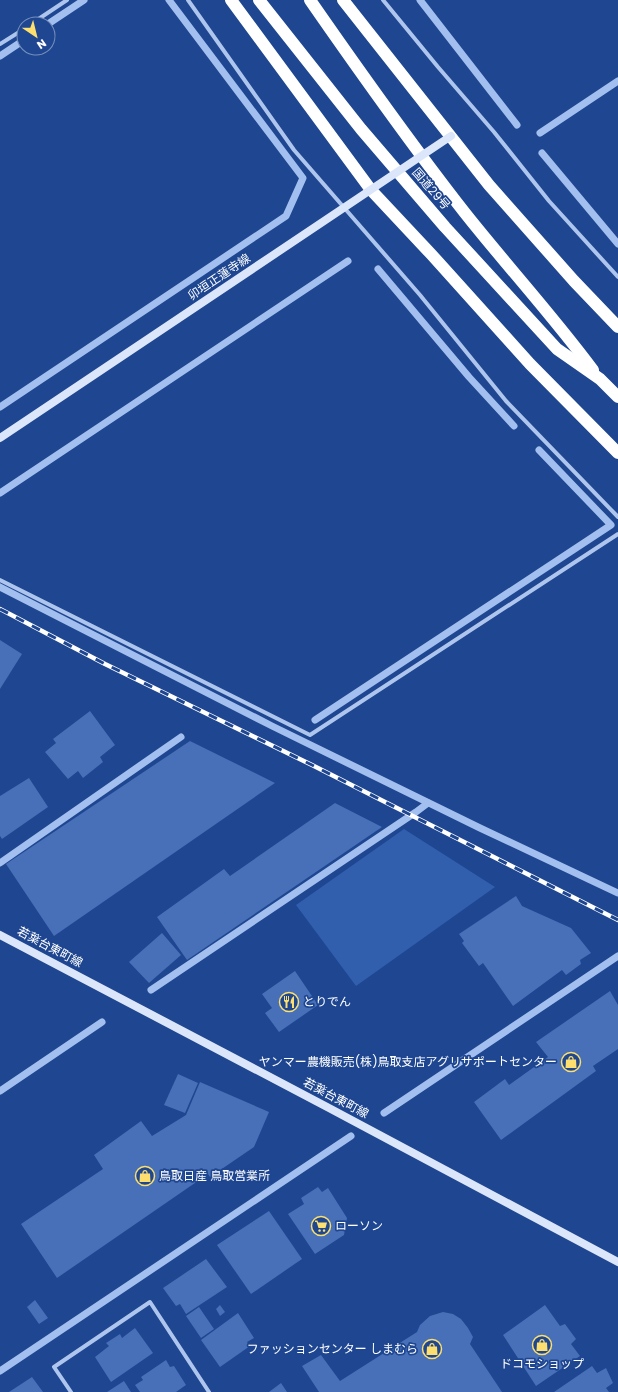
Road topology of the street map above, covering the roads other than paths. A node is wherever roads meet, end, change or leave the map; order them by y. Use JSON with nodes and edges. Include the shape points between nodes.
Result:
{"nodes":[{"id":1,"x":67,"y":0,"type":"edge"},
{"id":2,"x":188,"y":0,"type":"edge"},
{"id":3,"x":231,"y":0,"type":"edge"},
{"id":4,"x":260,"y":0,"type":"edge"},
{"id":5,"x":310,"y":0,"type":"edge"},
{"id":6,"x":344,"y":0,"type":"edge"},
{"id":7,"x":383,"y":0,"type":"edge"},
{"id":8,"x":43,"y":16,"type":"edge"},
{"id":9,"x":16,"y":34,"type":"edge"},
{"id":10,"x":0,"y":44,"type":"edge"},
{"id":11,"x":451,"y":136,"type":"junction"},
{"id":12,"x":371,"y":190,"type":"junction"},
{"id":13,"x":618,"y":277,"type":"edge"},
{"id":14,"x":618,"y":327,"type":"edge"},
{"id":15,"x":600,"y":379,"type":"junction"},
{"id":16,"x":618,"y":397,"type":"edge"},
{"id":17,"x":0,"y":438,"type":"edge"},
{"id":18,"x":618,"y":453,"type":"edge"},
{"id":19,"x":618,"y":517,"type":"edge"},
{"id":20,"x":618,"y":534,"type":"edge"},
{"id":21,"x":0,"y":580,"type":"edge"},
{"id":22,"x":0,"y":935,"type":"edge"},
{"id":23,"x":618,"y":1262,"type":"edge"},
{"id":24,"x":70,"y":1392,"type":"edge"},
{"id":25,"x":209,"y":1392,"type":"edge"}],
"edges":[{"from":1,"to":8,"type":"street"},
{"from":2,"to":19,"type":"street","via":[[294,150],[420,295],[506,401]]},
{"from":3,"to":12,"type":"highway"},
{"from":4,"to":15,"type":"highway","name":"国道29号","via":[[361,129],[445,227],[557,348]]},
{"from":5,"to":15,"type":"highway","name":"国道29号","via":[[388,111],[461,207],[567,334]]},
{"from":6,"to":11,"type":"highway"},
{"from":7,"to":13,"type":"street","via":[[549,201]]},
{"from":9,"to":10,"type":"street"},
{"from":11,"to":12,"type":"main road","name":"卯垣正蓮寺線","bridge":true},
{"from":11,"to":14,"type":"highway","via":[[489,185]]},
{"from":12,"to":17,"type":"main road","name":"卯垣正蓮寺線","bridge":true},
{"from":12,"to":18,"type":"highway","via":[[530,364]]},
{"from":15,"to":16,"type":"highway","name":"国道29号"},
{"from":20,"to":21,"type":"street","via":[[310,735]]},
{"from":22,"to":23,"type":"main road","name":"若葉台東町線"},
{"from":24,"to":25,"type":"street","via":[[54,1367],[150,1302]]}]}
